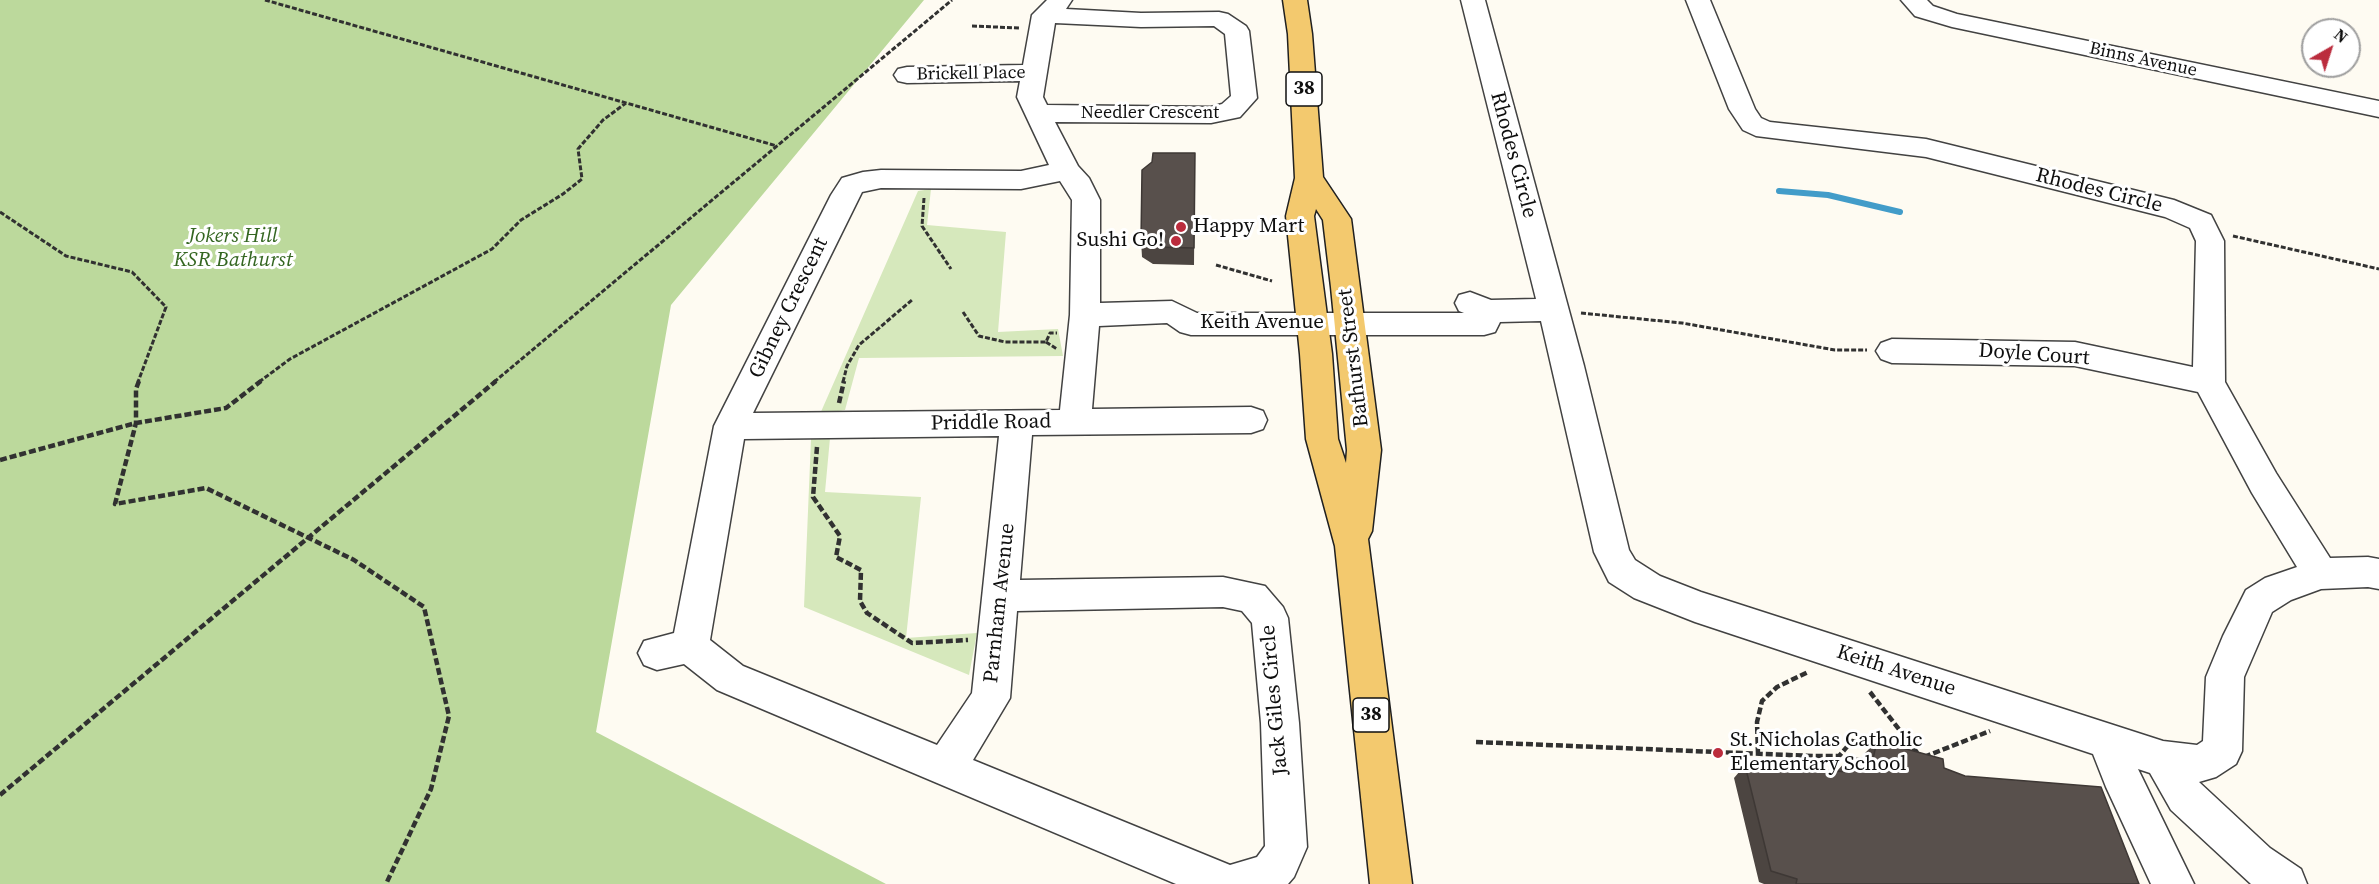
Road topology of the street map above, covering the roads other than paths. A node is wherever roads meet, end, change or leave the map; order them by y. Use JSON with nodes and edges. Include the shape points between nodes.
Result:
{"nodes":[{"id":1,"x":1295,"y":0,"type":"edge"},
{"id":2,"x":1473,"y":0,"type":"edge"},
{"id":3,"x":1698,"y":0,"type":"edge"},
{"id":4,"x":1913,"y":0,"type":"edge"},
{"id":5,"x":1049,"y":15,"type":"edge"},
{"id":6,"x":1035,"y":73,"type":"junction"},
{"id":7,"x":907,"y":75,"type":"dead end"},
{"id":8,"x":2379,"y":109,"type":"edge"},
{"id":9,"x":1038,"y":113,"type":"junction"},
{"id":10,"x":1066,"y":171,"type":"junction"},
{"id":11,"x":1309,"y":178,"type":"junction"},
{"id":12,"x":1566,"y":312,"type":"junction"},
{"id":13,"x":1311,"y":313,"type":"junction"},
{"id":14,"x":1349,"y":313,"type":"junction"},
{"id":15,"x":1084,"y":324,"type":"junction"},
{"id":16,"x":1892,"y":351,"type":"road end"},
{"id":17,"x":2209,"y":382,"type":"junction"},
{"id":18,"x":1251,"y":420,"type":"dead end"},
{"id":19,"x":1075,"y":421,"type":"junction"},
{"id":20,"x":1017,"y":423,"type":"junction"},
{"id":21,"x":730,"y":426,"type":"junction"},
{"id":22,"x":1353,"y":546,"type":"junction"},
{"id":23,"x":2321,"y":574,"type":"junction"},
{"id":24,"x":2379,"y":574,"type":"edge"},
{"id":25,"x":1002,"y":596,"type":"junction"},
{"id":26,"x":2108,"y":741,"type":"junction"},
{"id":27,"x":2163,"y":759,"type":"junction"},
{"id":28,"x":945,"y":768,"type":"junction"},
{"id":29,"x":1226,"y":884,"type":"edge"},
{"id":30,"x":1235,"y":884,"type":"edge"},
{"id":31,"x":1391,"y":884,"type":"edge"},
{"id":32,"x":2173,"y":884,"type":"edge"},
{"id":33,"x":2286,"y":884,"type":"edge"}],
"edges":[{"from":1,"to":11,"type":"main road","name":"Bathurst Street","number":"38"},
{"from":2,"to":12,"type":"street","name":"Rhodes Circle"},
{"from":3,"to":17,"type":"street","name":"Rhodes Circle","via":[[1742,109],[1752,124],[1765,130],[1926,148],[2174,210],[2201,222],[2210,241]]},
{"from":4,"to":8,"type":"street","name":"Binns Avenue","via":[[1924,11],[1952,20]]},
{"from":5,"to":6,"type":"street"},
{"from":5,"to":9,"type":"street","name":"Needler Crescent","via":[[1219,19],[1237,31],[1244,98],[1231,111],[1211,115]]},
{"from":6,"to":7,"type":"street","name":"Brickell Place"},
{"from":6,"to":9,"type":"street","via":[[1030,97]]},
{"from":9,"to":10,"type":"street"},
{"from":10,"to":15,"type":"street","via":[[1086,200]]},
{"from":10,"to":21,"type":"street","name":"Gibney Crescent","via":[[1021,180],[881,178],[852,185]]},
{"from":11,"to":13,"type":"main road","name":"Bathurst Street","number":"38","via":[[1300,216]]},
{"from":11,"to":14,"type":"main road","name":"Bathurst Street","number":"38","via":[[1337,219]]},
{"from":12,"to":14,"type":"street","name":"Keith Avenue","via":[[1488,311],[1484,324]]},
{"from":12,"to":26,"type":"street","name":"Keith Avenue","via":[[1569,366],[1612,552],[1622,571],[1647,587],[1695,606]]},
{"from":13,"to":14,"type":"street","name":"Keith Avenue"},
{"from":13,"to":15,"type":"street","name":"Keith Avenue","via":[[1191,324],[1172,312]]},
{"from":13,"to":22,"type":"main road","name":"Bathurst Street","number":"38","via":[[1322,439]]},
{"from":14,"to":22,"type":"main road","name":"Bathurst Street","number":"38","via":[[1364,450]]},
{"from":15,"to":19,"type":"street"},
{"from":16,"to":17,"type":"street","name":"Doyle Court","via":[[2074,354]]},
{"from":17,"to":23,"type":"street","via":[[2264,483]]},
{"from":18,"to":19,"type":"street","name":"Priddle Road"},
{"from":19,"to":20,"type":"street","name":"Priddle Road"},
{"from":20,"to":21,"type":"street","name":"Priddle Road"},
{"from":20,"to":25,"type":"street","name":"Parnham Avenue"},
{"from":21,"to":28,"type":"street","name":"Gibney Crescent","via":[[674,649],[730,678]]},
{"from":22,"to":31,"type":"main road","name":"Bathurst Street","number":"38"},
{"from":23,"to":24,"type":"street","name":"Keith Avenue"},
{"from":23,"to":27,"type":"street","name":"Keith Avenue","via":[[2278,589],[2259,602],[2225,677],[2222,751],[2202,764]]},
{"from":25,"to":28,"type":"street","name":"Parnham Avenue","via":[[991,699]]},
{"from":25,"to":30,"type":"street","name":"Jack Giles Circle","via":[[1223,592],[1252,597],[1270,618],[1286,847],[1269,875]]},
{"from":26,"to":27,"type":"street","name":"Keith Avenue"},
{"from":26,"to":32,"type":"street"},
{"from":27,"to":33,"type":"street","via":[[2185,796],[2255,862]]},
{"from":28,"to":29,"type":"street"}]}
